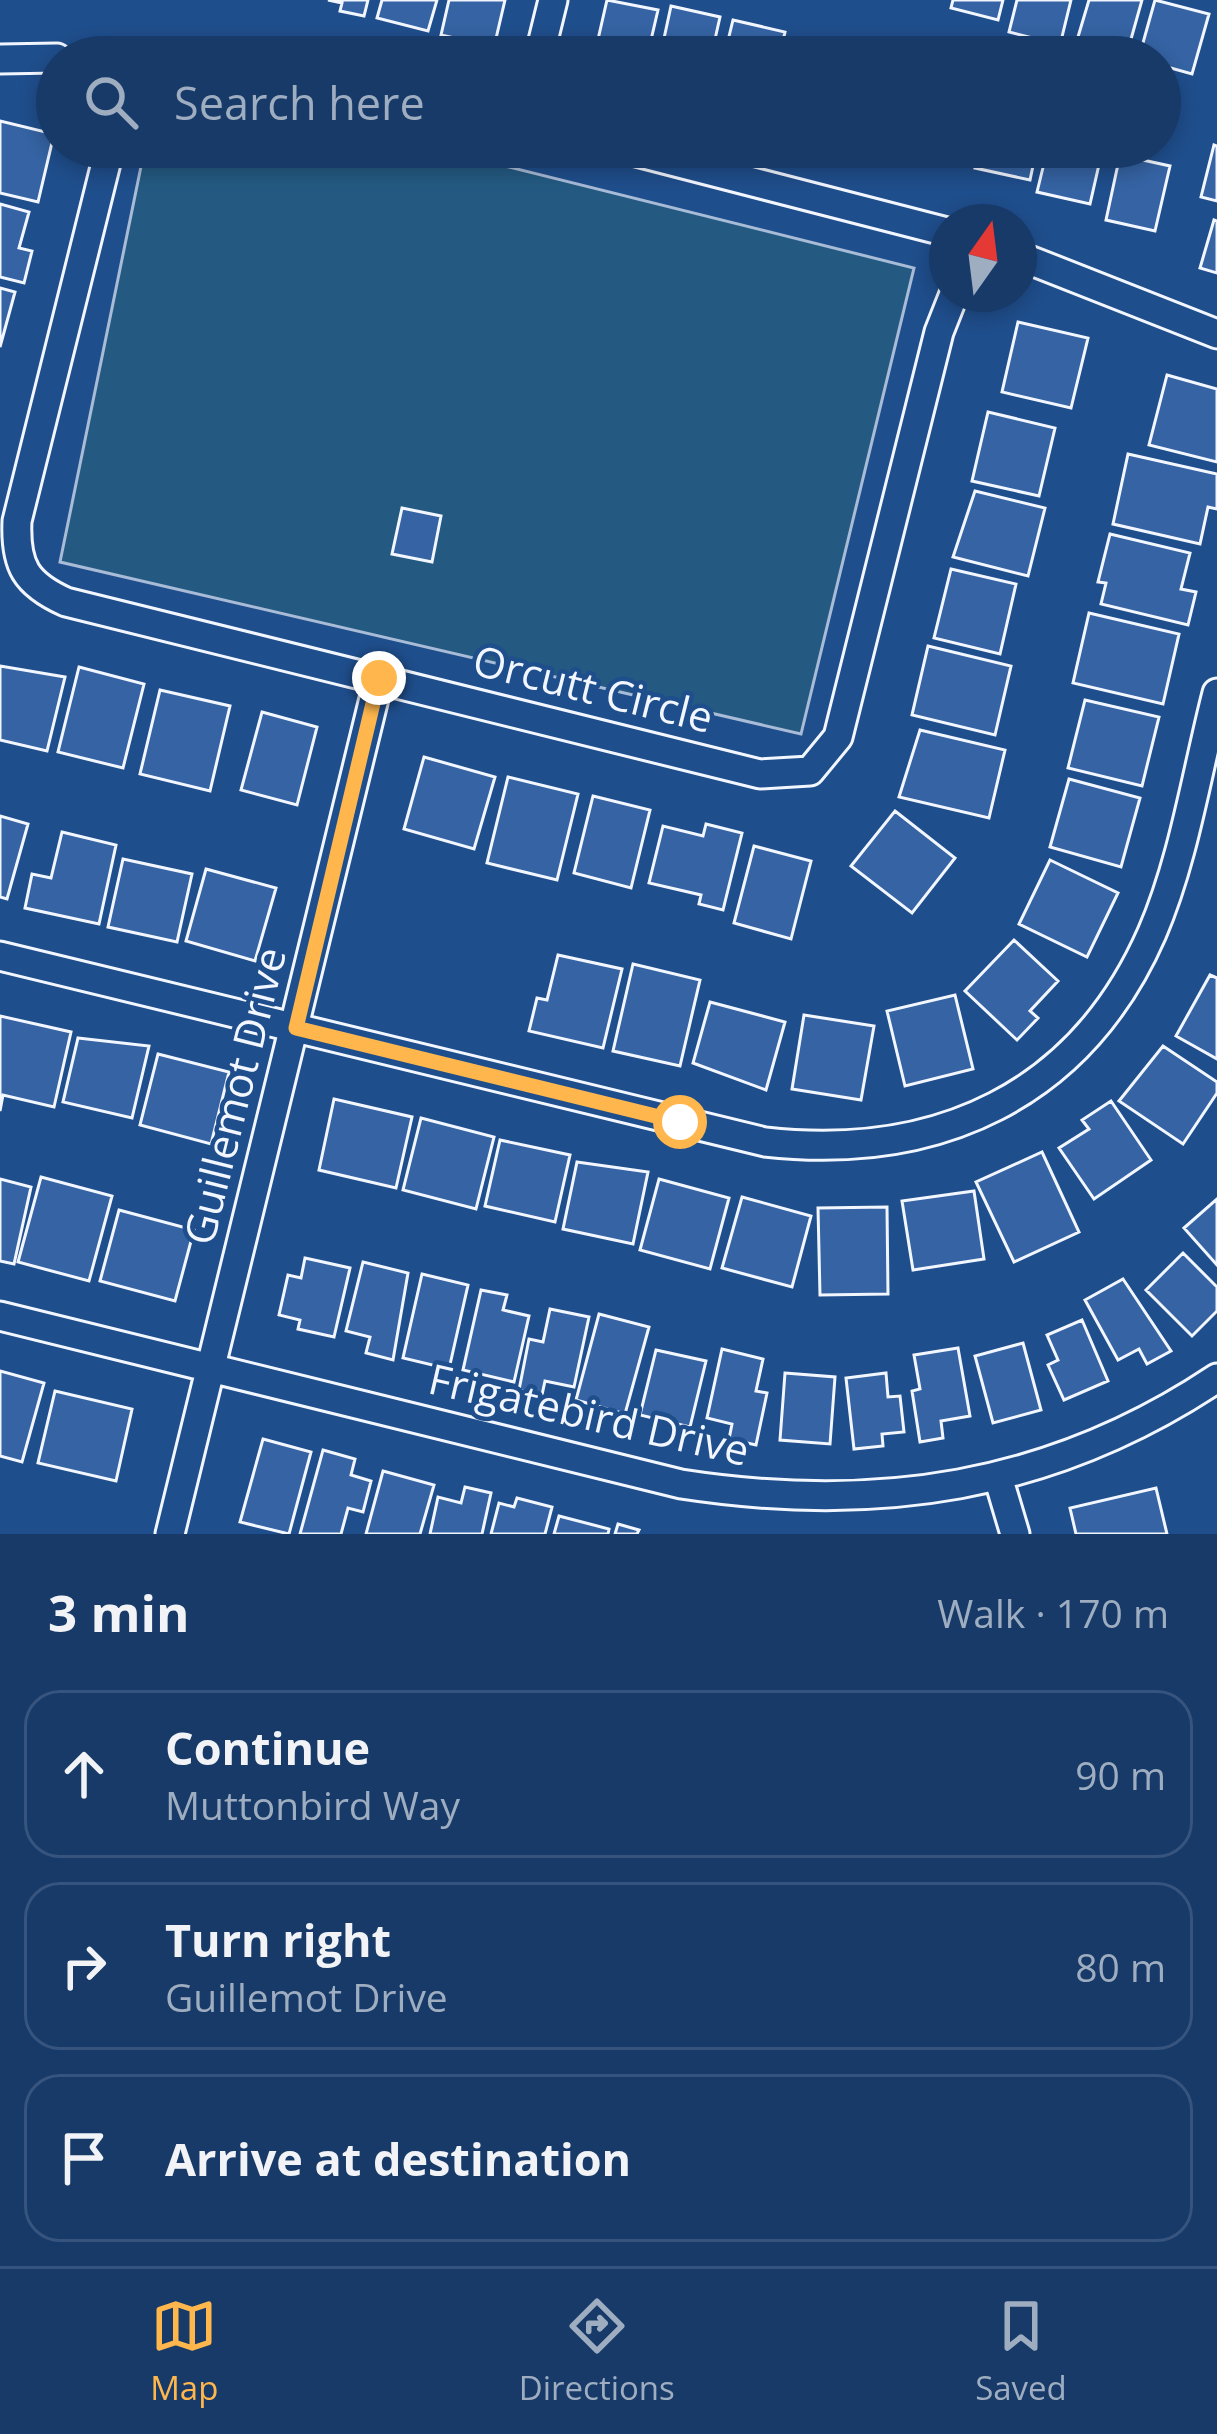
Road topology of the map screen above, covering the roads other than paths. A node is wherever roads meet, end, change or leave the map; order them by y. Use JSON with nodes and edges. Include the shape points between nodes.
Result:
{"nodes":[{"id":1,"x":553,"y":0,"type":"edge"},
{"id":2,"x":544,"y":36,"type":"edge"},
{"id":3,"x":36,"y":58,"type":"edge"},
{"id":4,"x":0,"y":59,"type":"edge"},
{"id":5,"x":105,"y":168,"type":"edge"},
{"id":6,"x":699,"y":168,"type":"edge"},
{"id":7,"x":929,"y":227,"type":"edge"},
{"id":8,"x":1037,"y":263,"type":"edge"},
{"id":9,"x":947,"y":312,"type":"edge"},
{"id":10,"x":1217,"y":334,"type":"edge"},
{"id":11,"x":379,"y":678,"type":"junction"},
{"id":12,"x":1217,"y":693,"type":"edge"},
{"id":13,"x":0,"y":956,"type":"edge"},
{"id":14,"x":296,"y":1028,"type":"junction"},
{"id":15,"x":0,"y":1316,"type":"edge"},
{"id":16,"x":211,"y":1369,"type":"junction"},
{"id":17,"x":1217,"y":1378,"type":"edge"},
{"id":18,"x":998,"y":1477,"type":"junction"},
{"id":19,"x":170,"y":1534,"type":"edge"},
{"id":20,"x":1015,"y":1534,"type":"edge"}],
"edges":[{"from":1,"to":2,"type":"street"},
{"from":3,"to":4,"type":"street"},
{"from":5,"to":11,"type":"street","name":"Orcutt Circle","via":[[17,521],[21,571],[66,602]]},
{"from":6,"to":7,"type":"street"},
{"from":8,"to":10,"type":"street"},
{"from":9,"to":11,"type":"street","name":"Orcutt Circle","via":[[838,737],[810,771],[760,774]]},
{"from":11,"to":14,"type":"street","name":"Guillemot Drive"},
{"from":12,"to":14,"type":"street","via":[[1159,912],[1133,973],[1101,1022],[1057,1065],[955,1127],[832,1150],[765,1142]]},
{"from":13,"to":14,"type":"street"},
{"from":14,"to":16,"type":"street","name":"Guillemot Drive"},
{"from":15,"to":16,"type":"street","name":"Frigatebird Drive"},
{"from":16,"to":18,"type":"street","name":"Frigatebird Drive","via":[[681,1484],[760,1496],[893,1496]]},
{"from":16,"to":19,"type":"street","name":"Guillemot Drive"},
{"from":17,"to":18,"type":"street","name":"Frigatebird Drive","via":[[1122,1432]]},
{"from":18,"to":20,"type":"street"}]}
